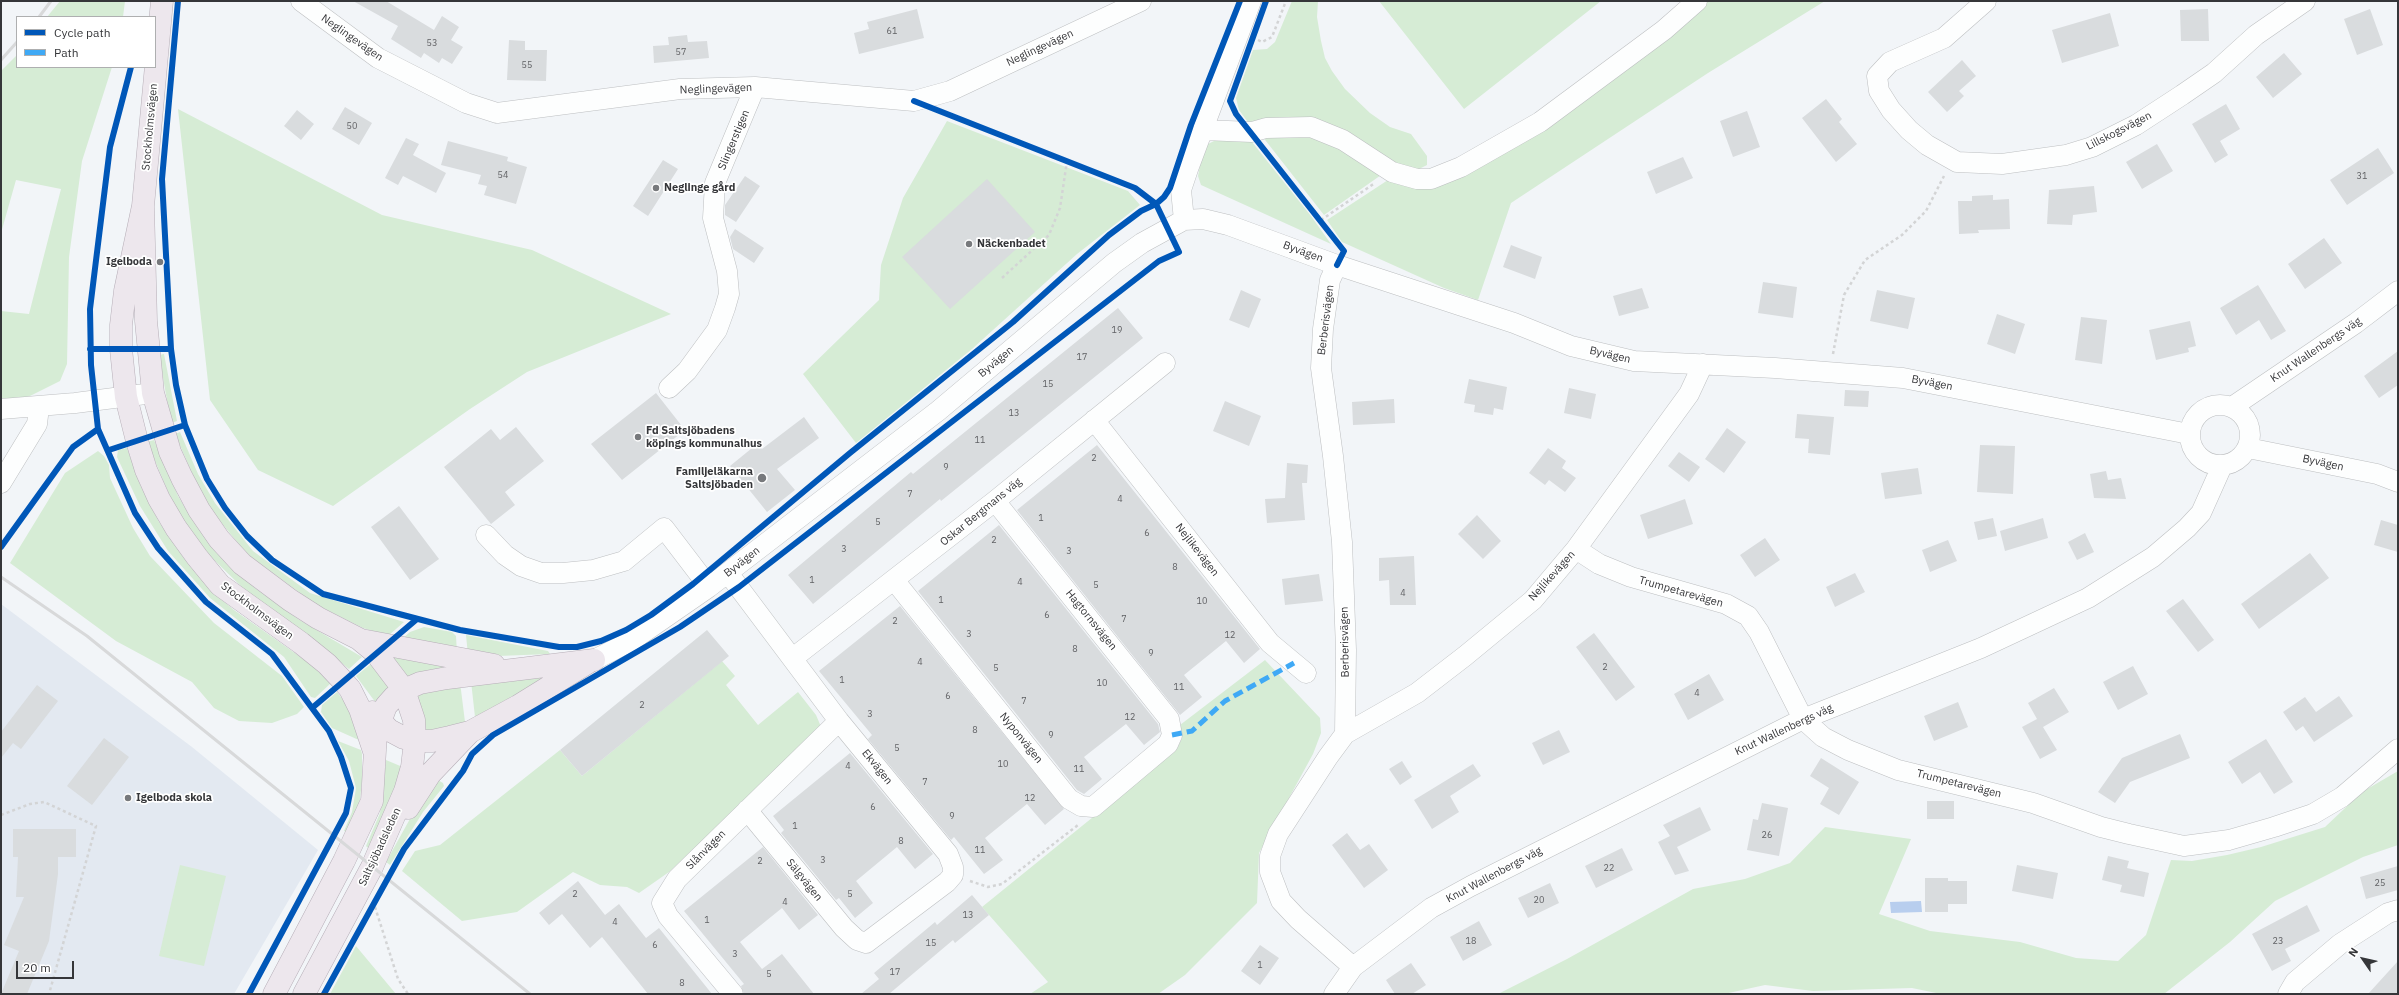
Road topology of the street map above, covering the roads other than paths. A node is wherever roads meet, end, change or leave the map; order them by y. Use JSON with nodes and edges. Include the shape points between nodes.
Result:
{"nodes":[{"id":1,"x":162,"y":1,"type":"edge"},
{"id":2,"x":301,"y":1,"type":"edge"},
{"id":3,"x":1141,"y":1,"type":"edge"},
{"id":4,"x":1251,"y":1,"type":"edge"},
{"id":5,"x":1697,"y":1,"type":"edge"},
{"id":6,"x":1986,"y":1,"type":"edge"},
{"id":7,"x":2306,"y":1,"type":"edge"},
{"id":8,"x":156,"y":66,"type":"edge"},
{"id":9,"x":156,"y":68,"type":"edge"},
{"id":10,"x":755,"y":87,"type":"junction"},
{"id":11,"x":1203,"y":130,"type":"junction"},
{"id":12,"x":143,"y":206,"type":"junction"},
{"id":13,"x":1184,"y":220,"type":"junction"},
{"id":14,"x":1337,"y":265,"type":"junction"},
{"id":15,"x":2398,"y":291,"type":"edge"},
{"id":16,"x":1165,"y":362,"type":"dead end"},
{"id":17,"x":1703,"y":364,"type":"junction"},
{"id":18,"x":669,"y":388,"type":"dead end"},
{"id":19,"x":153,"y":393,"type":"junction"},
{"id":20,"x":126,"y":397,"type":"junction"},
{"id":21,"x":39,"y":407,"type":"junction"},
{"id":22,"x":2232,"y":407,"type":"junction"},
{"id":23,"x":1,"y":409,"type":"edge"},
{"id":24,"x":1094,"y":420,"type":"junction"},
{"id":25,"x":2189,"y":434,"type":"junction"},
{"id":26,"x":2248,"y":448,"type":"junction"},
{"id":27,"x":2222,"y":466,"type":"junction"},
{"id":28,"x":2398,"y":482,"type":"edge"},
{"id":29,"x":1,"y":484,"type":"edge"},
{"id":30,"x":995,"y":501,"type":"junction"},
{"id":31,"x":486,"y":535,"type":"dead end"},
{"id":32,"x":1576,"y":549,"type":"junction"},
{"id":33,"x":728,"y":573,"type":"junction"},
{"id":34,"x":894,"y":580,"type":"junction"},
{"id":35,"x":709,"y":587,"type":"junction"},
{"id":36,"x":359,"y":639,"type":"junction"},
{"id":37,"x":793,"y":658,"type":"junction"},
{"id":38,"x":594,"y":660,"type":"junction"},
{"id":39,"x":511,"y":668,"type":"junction"},
{"id":40,"x":1306,"y":673,"type":"dead end"},
{"id":41,"x":350,"y":689,"type":"junction"},
{"id":42,"x":404,"y":690,"type":"junction"},
{"id":43,"x":1804,"y":719,"type":"junction"},
{"id":44,"x":380,"y":720,"type":"junction"},
{"id":45,"x":839,"y":721,"type":"junction"},
{"id":46,"x":470,"y":732,"type":"junction"},
{"id":47,"x":1345,"y":734,"type":"junction"},
{"id":48,"x":415,"y":741,"type":"junction"},
{"id":49,"x":2398,"y":749,"type":"edge"},
{"id":50,"x":374,"y":750,"type":"junction"},
{"id":51,"x":1093,"y":807,"type":"joint"},
{"id":52,"x":747,"y":810,"type":"junction"},
{"id":53,"x":372,"y":867,"type":"junction"},
{"id":54,"x":2398,"y":910,"type":"edge"},
{"id":55,"x":866,"y":943,"type":"joint"},
{"id":56,"x":1353,"y":967,"type":"junction"},
{"id":57,"x":274,"y":994,"type":"edge"},
{"id":58,"x":304,"y":994,"type":"edge"},
{"id":59,"x":733,"y":994,"type":"edge"},
{"id":60,"x":1334,"y":994,"type":"edge"},
{"id":61,"x":2288,"y":994,"type":"edge"}],
"edges":[{"from":1,"to":8,"type":"main road","name":"Stockholmsvägen"},
{"from":2,"to":10,"type":"street","name":"Neglingevägen","via":[[378,58],[466,103],[497,113],[680,89]]},
{"from":3,"to":10,"type":"street","name":"Neglingevägen","via":[[950,91],[914,101]]},
{"from":4,"to":11,"type":"street"},
{"from":5,"to":11,"type":"street","via":[[1664,30],[1540,122],[1462,167],[1431,179],[1392,172],[1343,140],[1311,128],[1266,128],[1252,132]]},
{"from":6,"to":7,"type":"street","name":"Lillskogsvägen","via":[[1944,38],[1890,62],[1878,76],[1878,91],[1909,130],[1927,145],[1957,162],[2002,164],[2066,155],[2092,147],[2136,125],[2182,95],[2214,73],[2256,35]]},
{"from":9,"to":12,"type":"main road","name":"Stockholmsvägen"},
{"from":10,"to":18,"type":"street","name":"Slingerstigen","via":[[715,183],[713,218],[727,271],[729,294],[717,330],[687,371]]},
{"from":11,"to":13,"type":"street","via":[[1181,190]]},
{"from":12,"to":19,"type":"main road","name":"Stockholmsvägen","via":[[146,321]]},
{"from":12,"to":20,"type":"main road","name":"Stockholmsvägen","via":[[125,291],[121,325],[120,349]]},
{"from":13,"to":14,"type":"street","name":"Byvägen","via":[[1203,219],[1228,225]]},
{"from":13,"to":33,"type":"street","name":"Byvägen","via":[[1114,263],[938,411]]},
{"from":14,"to":17,"type":"street","name":"Byvägen","via":[[1514,324],[1571,346],[1634,361]]},
{"from":14,"to":47,"type":"street","name":"Berberisvägen","via":[[1330,280],[1321,368],[1342,542],[1346,650]]},
{"from":15,"to":22,"type":"street","name":"Knut Wallenbergs väg","via":[[2356,323]]},
{"from":16,"to":24,"type":"street","name":"Oskar Bergmans väg"},
{"from":17,"to":25,"type":"street","name":"Byvägen","via":[[1903,378]]},
{"from":17,"to":32,"type":"street","name":"Nejlikevägen","via":[[1688,394]]},
{"from":19,"to":20,"type":"street"},
{"from":19,"to":36,"type":"main road","name":"Stockholmsvägen","via":[[173,458],[199,510],[219,539],[264,582],[318,618]]},
{"from":20,"to":21,"type":"street"},
{"from":20,"to":41,"type":"main road","name":"Stockholmsvägen","via":[[146,470],[176,528],[197,557],[220,585],[326,664]]},
{"from":21,"to":23,"type":"street"},
{"from":21,"to":29,"type":"street","via":[[37,424]]},
{"from":22,"to":25,"type":"street","via":[[2215,405],[2205,408],[2191,424]]},
{"from":22,"to":26,"type":"street","via":[[2241,412],[2246,420],[2250,431]]},
{"from":24,"to":30,"type":"street","name":"Oskar Bergmans väg"},
{"from":24,"to":40,"type":"street","name":"Nejlikevägen","via":[[1270,643]]},
{"from":25,"to":27,"type":"street","via":[[2192,448],[2198,456],[2212,465]]},
{"from":26,"to":27,"type":"street","via":[[2239,459]]},
{"from":26,"to":28,"type":"street","name":"Byvägen","via":[[2377,474]]},
{"from":27,"to":43,"type":"street","name":"Knut Wallenbergs väg","via":[[2201,513],[2187,528],[2153,557],[2088,598],[1981,648]]},
{"from":30,"to":34,"type":"street","name":"Oskar Bergmans väg"},
{"from":30,"to":51,"type":"street","name":"Hagtornsvägen","via":[[1169,719],[1172,735],[1168,744]]},
{"from":31,"to":35,"type":"street","via":[[505,555],[521,566],[541,573],[564,573],[593,570],[624,561],[664,528]]},
{"from":32,"to":43,"type":"street","name":"Trumpetarevägen","via":[[1599,564],[1631,577],[1726,604],[1748,616],[1760,632]]},
{"from":32,"to":47,"type":"street","name":"Nejlikevägen","via":[[1533,600],[1465,656],[1417,693]]},
{"from":33,"to":35,"type":"street","name":"Byvägen"},
{"from":33,"to":37,"type":"street","name":"Ekvägen"},
{"from":34,"to":37,"type":"street","name":"Oskar Bergmans väg"},
{"from":34,"to":51,"type":"street","name":"Nyponvägen","via":[[1069,799],[1081,806]]},
{"from":35,"to":38,"type":"street","name":"Byvägen","via":[[631,641]]},
{"from":36,"to":39,"type":"main road"},
{"from":36,"to":42,"type":"main road","name":"Stockholmsvägen","via":[[388,666]]},
{"from":37,"to":45,"type":"street","name":"Ekvägen"},
{"from":38,"to":39,"type":"main road"},
{"from":38,"to":46,"type":"main road"},
{"from":39,"to":42,"type":"main road","via":[[420,683]]},
{"from":41,"to":44,"type":"main road"},
{"from":41,"to":50,"type":"main road","name":"Stockholmsvägen"},
{"from":42,"to":44,"type":"main road","via":[[386,706]]},
{"from":42,"to":48,"type":"main road","name":"Saltsjöbadsleden","via":[[414,720]]},
{"from":43,"to":49,"type":"street","name":"Trumpetarevägen","via":[[1823,737],[1898,770],[2033,803],[2101,827],[2184,846],[2229,840],[2313,814],[2342,797]]},
{"from":43,"to":56,"type":"street","name":"Knut Wallenbergs väg","via":[[1470,886],[1431,908]]},
{"from":44,"to":48,"type":"main road","via":[[389,730]]},
{"from":44,"to":50,"type":"main road"},
{"from":45,"to":52,"type":"street","name":"Slånvägen"},
{"from":45,"to":55,"type":"street","name":"Ekvägen","via":[[948,854],[953,867],[953,875],[947,882]]},
{"from":46,"to":48,"type":"main road","via":[[432,741]]},
{"from":46,"to":53,"type":"main road","via":[[430,774]]},
{"from":47,"to":56,"type":"street","via":[[1278,834],[1270,856],[1270,872],[1281,901]]},
{"from":48,"to":53,"type":"main road","name":"Saltsjöbadsleden","via":[[406,791]]},
{"from":50,"to":57,"type":"main road","via":[[372,800],[344,862]]},
{"from":52,"to":55,"type":"street","name":"Sälgvägen","via":[[844,928],[857,940]]},
{"from":52,"to":59,"type":"street","name":"Slånvägen","via":[[677,879],[662,903],[668,916]]},
{"from":53,"to":58,"type":"main road","name":"Saltsjöbadsleden"},
{"from":54,"to":61,"type":"street","via":[[2388,913],[2340,944],[2295,982]]},
{"from":56,"to":60,"type":"street","name":"Knut Wallenbergs väg"}]}
